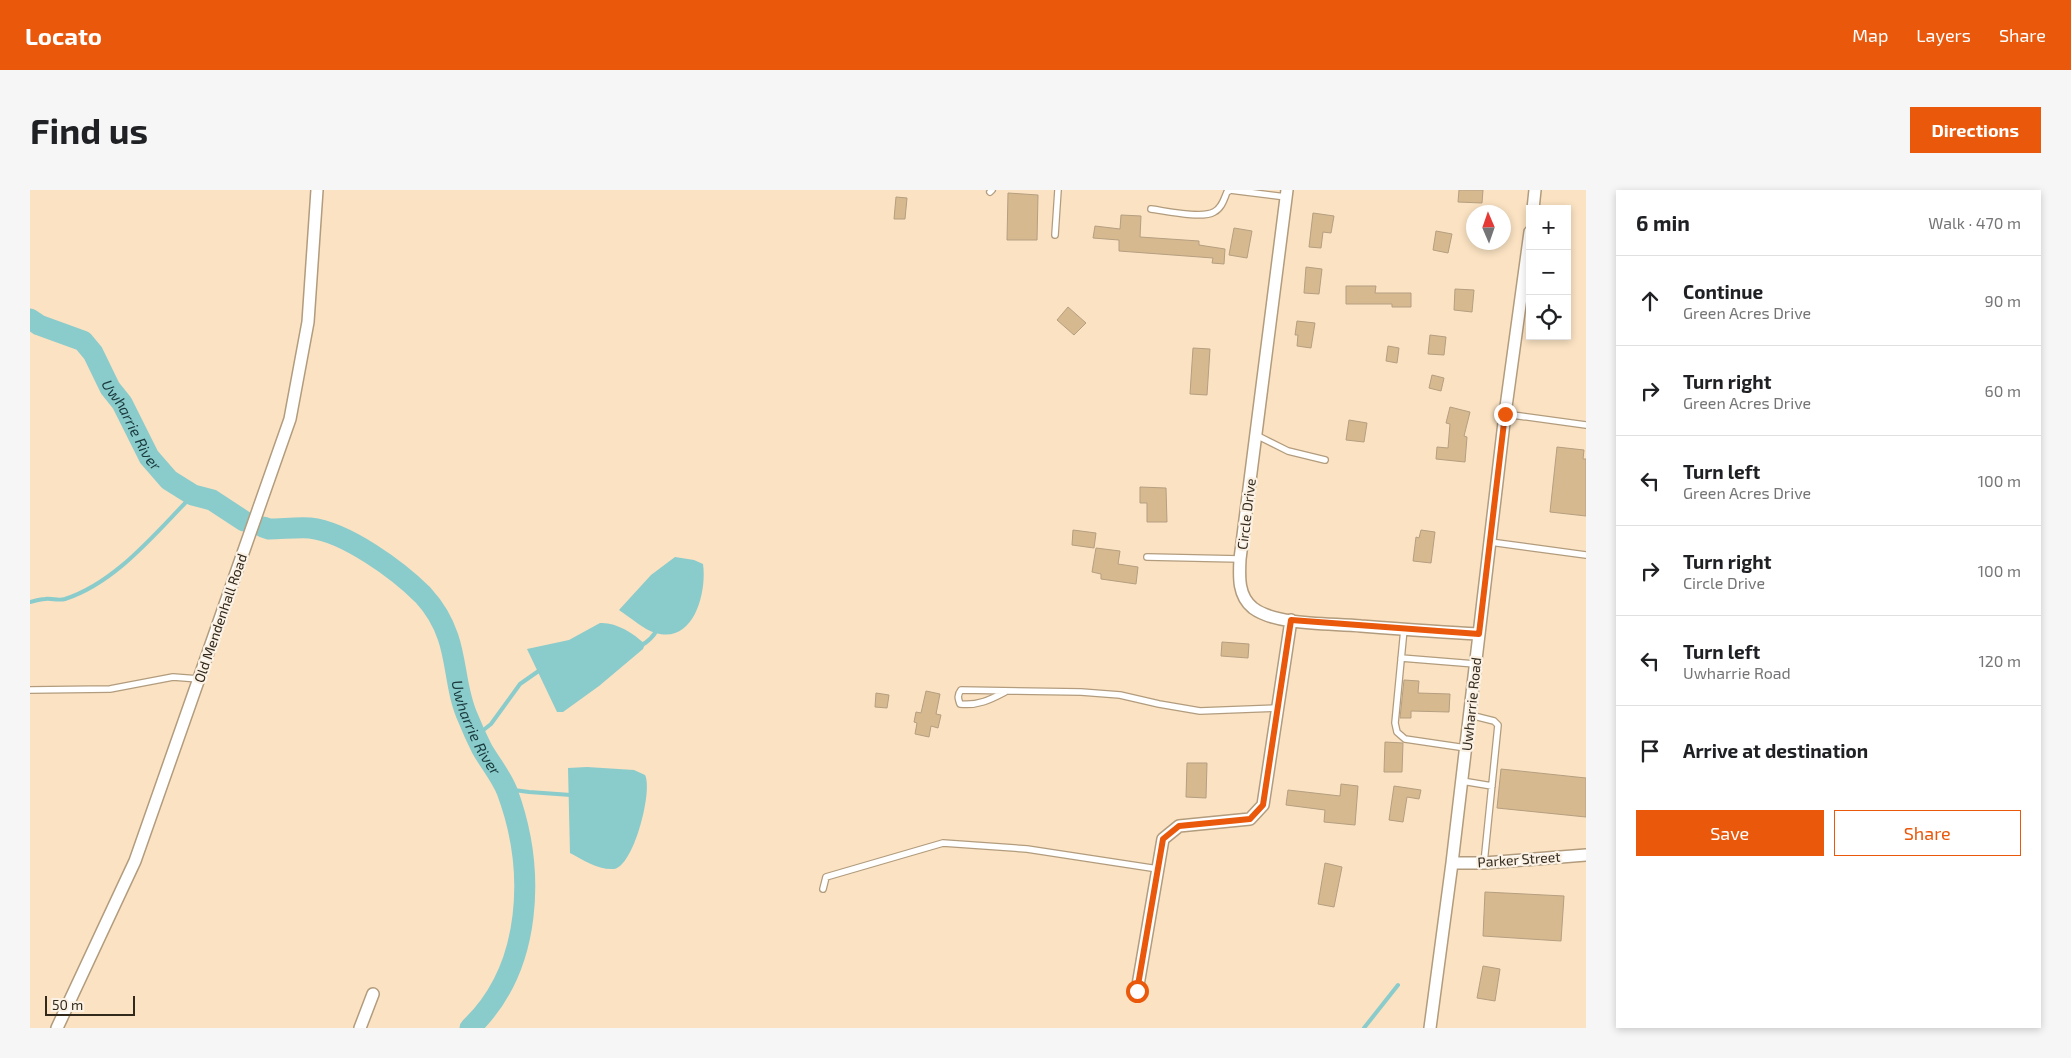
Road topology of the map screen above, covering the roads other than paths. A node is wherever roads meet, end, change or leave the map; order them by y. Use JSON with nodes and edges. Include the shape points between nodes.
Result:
{"nodes":[{"id":1,"x":316,"y":190,"type":"edge"},
{"id":2,"x":1058,"y":190,"type":"edge"},
{"id":3,"x":1230,"y":190,"type":"edge"},
{"id":4,"x":1535,"y":190,"type":"edge"},
{"id":5,"x":1286,"y":193,"type":"edge"},
{"id":6,"x":1533,"y":205,"type":"edge"},
{"id":7,"x":1151,"y":209,"type":"dead end"},
{"id":8,"x":1055,"y":235,"type":"dead end"},
{"id":9,"x":1528,"y":250,"type":"edge"},
{"id":10,"x":1505,"y":414,"type":"junction"},
{"id":11,"x":1586,"y":425,"type":"edge"},
{"id":12,"x":1256,"y":435,"type":"junction"},
{"id":13,"x":1325,"y":460,"type":"dead end"},
{"id":14,"x":1490,"y":542,"type":"junction"},
{"id":15,"x":1586,"y":555,"type":"edge"},
{"id":16,"x":1146,"y":557,"type":"dead end"},
{"id":17,"x":1240,"y":559,"type":"junction"},
{"id":18,"x":1291,"y":620,"type":"junction"},
{"id":19,"x":1404,"y":629,"type":"junction"},
{"id":20,"x":1479,"y":634,"type":"junction"},
{"id":21,"x":1401,"y":658,"type":"junction"},
{"id":22,"x":1475,"y":664,"type":"junction"},
{"id":23,"x":199,"y":679,"type":"junction"},
{"id":24,"x":30,"y":690,"type":"edge"},
{"id":25,"x":1005,"y":692,"type":"junction"},
{"id":26,"x":1277,"y":708,"type":"junction"},
{"id":27,"x":1470,"y":715,"type":"junction"},
{"id":28,"x":1466,"y":748,"type":"junction"},
{"id":29,"x":1462,"y":781,"type":"junction"},
{"id":30,"x":1492,"y":786,"type":"junction"},
{"id":31,"x":1586,"y":855,"type":"edge"},
{"id":32,"x":1452,"y":863,"type":"junction"},
{"id":33,"x":1484,"y":863,"type":"junction"},
{"id":34,"x":1158,"y":869,"type":"junction"},
{"id":35,"x":823,"y":889,"type":"dead end"},
{"id":36,"x":1137,"y":991,"type":"dead end"},
{"id":37,"x":373,"y":994,"type":"dead end"},
{"id":38,"x":57,"y":1028,"type":"edge"},
{"id":39,"x":360,"y":1028,"type":"edge"},
{"id":40,"x":1430,"y":1028,"type":"edge"}],
"edges":[{"from":1,"to":23,"type":"street","name":"Old Mendenhall Road","via":[[308,322],[290,419]]},
{"from":2,"to":8,"type":"lane"},
{"from":3,"to":5,"type":"lane"},
{"from":3,"to":7,"type":"lane","via":[[1214,212],[1198,214]]},
{"from":4,"to":6,"type":"street"},
{"from":5,"to":12,"type":"street","name":"Circle Drive"},
{"from":9,"to":10,"type":"street","name":"Uwharrie Road"},
{"from":10,"to":11,"type":"lane"},
{"from":10,"to":14,"type":"street","name":"Uwharrie Road"},
{"from":12,"to":13,"type":"lane","via":[[1288,451]]},
{"from":12,"to":17,"type":"street","name":"Circle Drive"},
{"from":14,"to":15,"type":"lane"},
{"from":14,"to":20,"type":"street","name":"Uwharrie Road"},
{"from":16,"to":17,"type":"lane"},
{"from":17,"to":18,"type":"street","name":"Circle Drive","via":[[1242,594],[1251,607]]},
{"from":18,"to":19,"type":"street","name":"Circle Drive"},
{"from":18,"to":26,"type":"street"},
{"from":19,"to":20,"type":"street","name":"Circle Drive"},
{"from":19,"to":21,"type":"lane"},
{"from":20,"to":22,"type":"street","name":"Uwharrie Road"},
{"from":21,"to":22,"type":"lane"},
{"from":21,"to":28,"type":"lane","via":[[1397,732],[1405,739]]},
{"from":22,"to":27,"type":"street","name":"Uwharrie Road"},
{"from":23,"to":24,"type":"lane","via":[[173,677],[110,689]]},
{"from":23,"to":38,"type":"street","name":"Old Mendenhall Road","via":[[135,861]]},
{"from":25,"to":25,"type":"lane","via":[[961,690],[958,698],[960,704],[969,705]]},
{"from":25,"to":26,"type":"lane","via":[[1120,695],[1200,711]]},
{"from":26,"to":34,"type":"street","via":[[1263,805],[1250,819],[1179,826],[1163,839]]},
{"from":27,"to":28,"type":"street","name":"Uwharrie Road"},
{"from":27,"to":30,"type":"lane","via":[[1498,725]]},
{"from":28,"to":29,"type":"street","name":"Uwharrie Road"},
{"from":29,"to":30,"type":"lane"},
{"from":29,"to":32,"type":"street","name":"Uwharrie Road"},
{"from":30,"to":33,"type":"lane"},
{"from":31,"to":33,"type":"street","name":"Parker Street"},
{"from":32,"to":33,"type":"street","name":"Parker Street"},
{"from":32,"to":40,"type":"street","name":"Uwharrie Road"},
{"from":34,"to":35,"type":"lane","via":[[1027,849],[943,843],[826,877]]},
{"from":34,"to":36,"type":"street"},
{"from":37,"to":39,"type":"street"}]}
